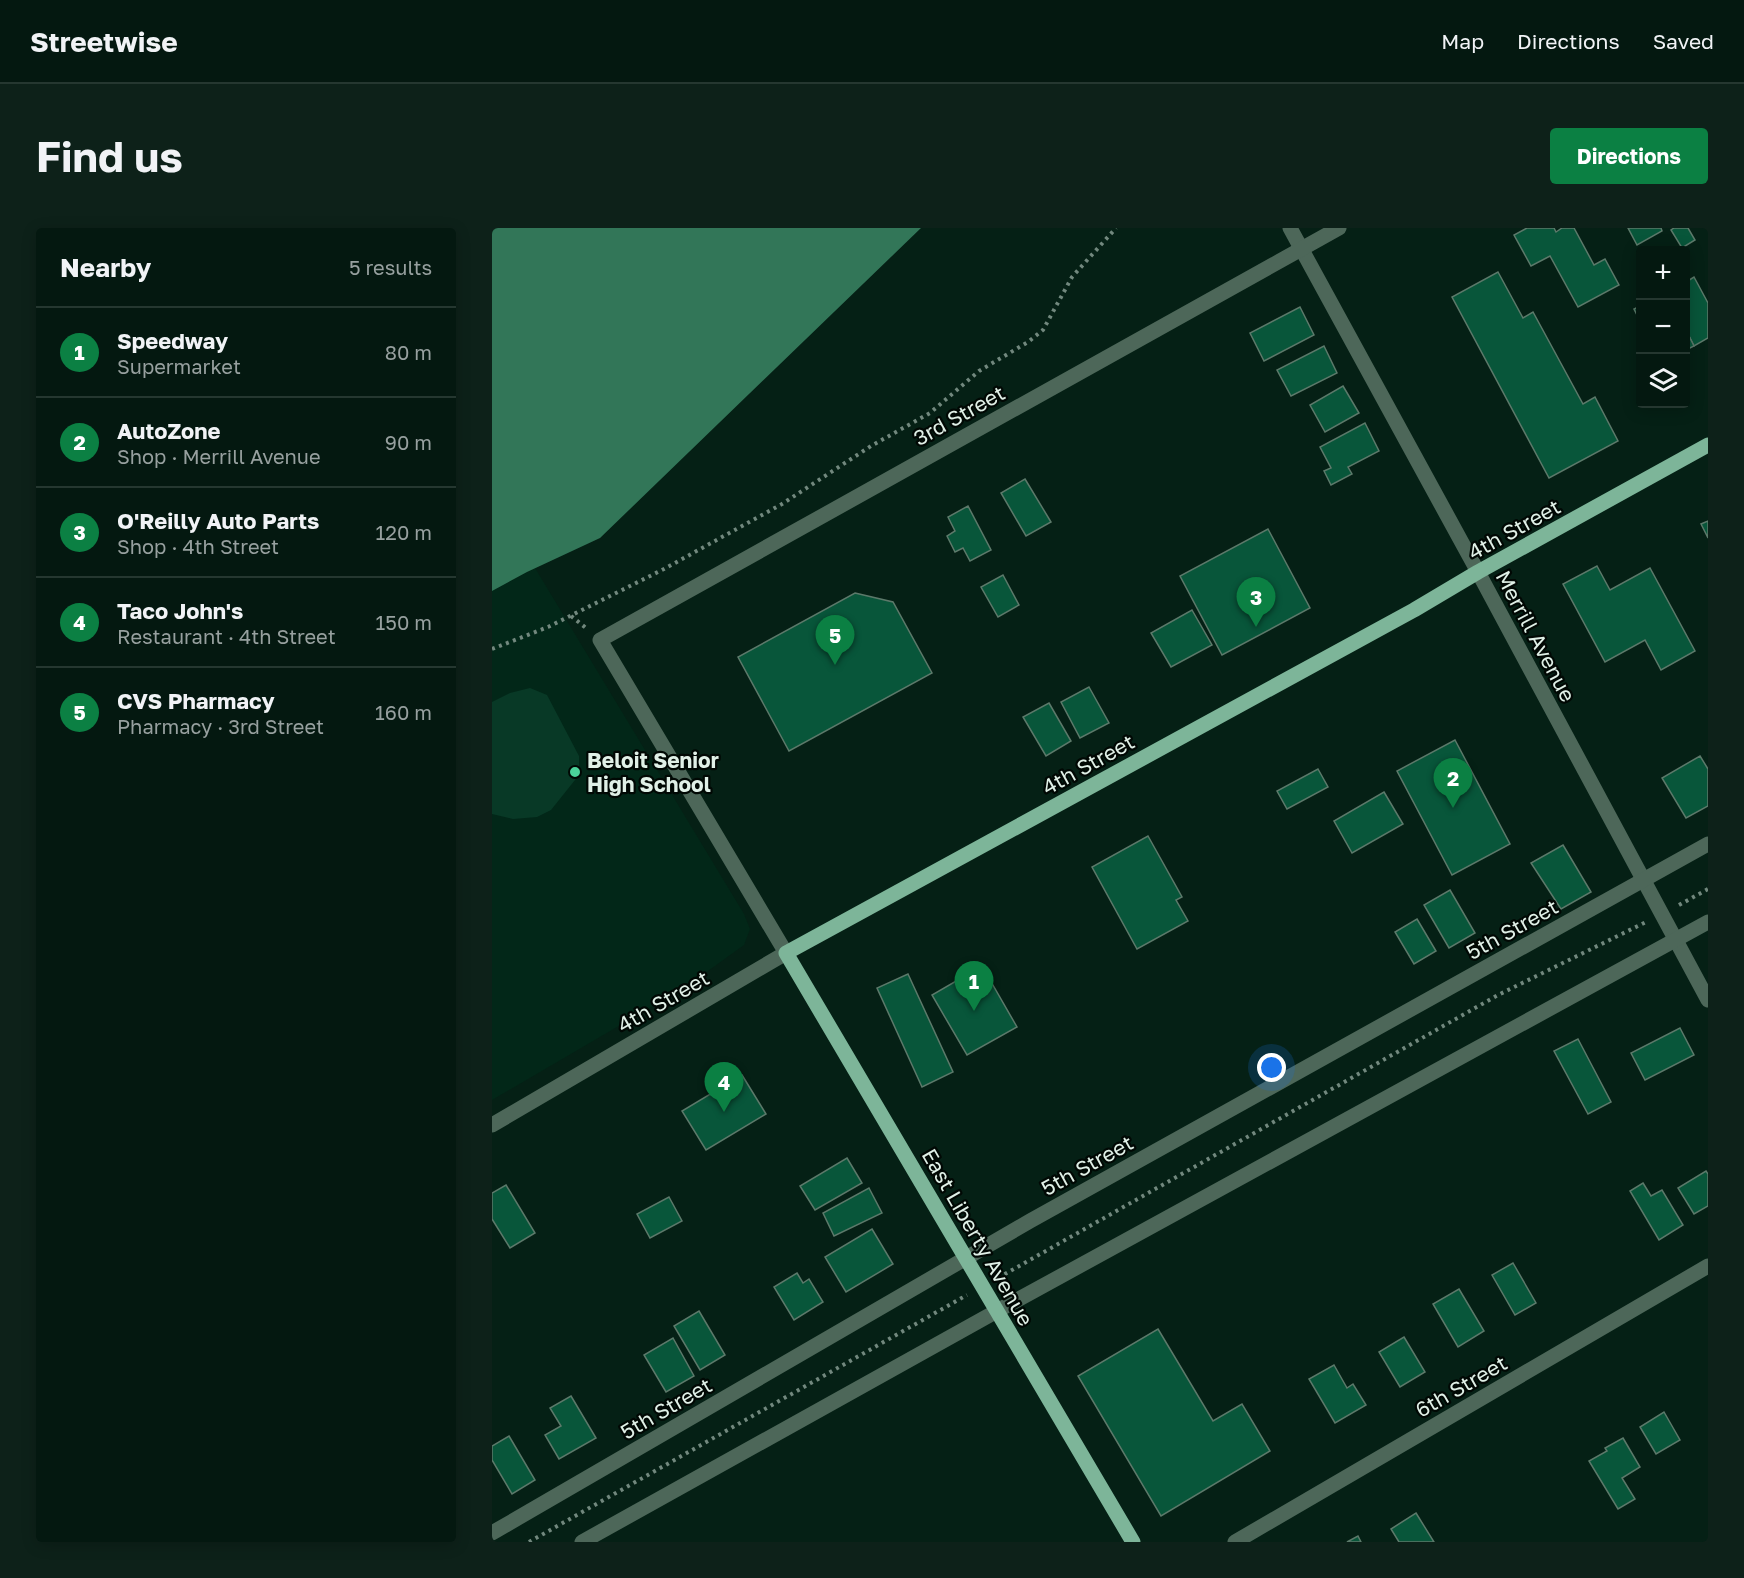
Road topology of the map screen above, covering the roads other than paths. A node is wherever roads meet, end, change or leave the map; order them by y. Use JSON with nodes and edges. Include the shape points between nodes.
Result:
{"nodes":[{"id":1,"x":1290,"y":228,"type":"edge"},
{"id":2,"x":1339,"y":228,"type":"edge"},
{"id":3,"x":1301,"y":249,"type":"junction"},
{"id":4,"x":1708,"y":445,"type":"edge"},
{"id":5,"x":1478,"y":572,"type":"junction"},
{"id":6,"x":1708,"y":844,"type":"edge"},
{"id":7,"x":1644,"y":879,"type":"junction"},
{"id":8,"x":1708,"y":922,"type":"edge"},
{"id":9,"x":1676,"y":940,"type":"junction"},
{"id":10,"x":786,"y":953,"type":"junction"},
{"id":11,"x":1708,"y":1000,"type":"edge"},
{"id":12,"x":492,"y":1125,"type":"edge"},
{"id":13,"x":967,"y":1259,"type":"junction"},
{"id":14,"x":1708,"y":1266,"type":"edge"},
{"id":15,"x":997,"y":1311,"type":"junction"},
{"id":16,"x":492,"y":1533,"type":"edge"},
{"id":17,"x":582,"y":1542,"type":"edge"},
{"id":18,"x":1133,"y":1542,"type":"edge"},
{"id":19,"x":1235,"y":1542,"type":"edge"}],
"edges":[{"from":1,"to":3,"type":"street","name":"Merrill Avenue"},
{"from":2,"to":3,"type":"street","name":"3rd Street"},
{"from":3,"to":5,"type":"street","name":"Merrill Avenue"},
{"from":3,"to":10,"type":"street","name":"3rd Street","via":[[600,640]]},
{"from":4,"to":5,"type":"main road","name":"4th Street"},
{"from":5,"to":7,"type":"street","name":"Merrill Avenue"},
{"from":5,"to":10,"type":"main road","name":"4th Street"},
{"from":6,"to":7,"type":"street","name":"5th Street"},
{"from":7,"to":9,"type":"street","name":"Merrill Avenue"},
{"from":7,"to":13,"type":"street","name":"5th Street"},
{"from":8,"to":9,"type":"street"},
{"from":9,"to":11,"type":"street","name":"Merrill Avenue"},
{"from":9,"to":15,"type":"street"},
{"from":10,"to":12,"type":"street","name":"4th Street"},
{"from":10,"to":13,"type":"main road","name":"East Liberty Avenue"},
{"from":13,"to":15,"type":"main road","name":"East Liberty Avenue"},
{"from":13,"to":16,"type":"street","name":"5th Street"},
{"from":14,"to":19,"type":"street","name":"6th Street"},
{"from":15,"to":17,"type":"street"},
{"from":15,"to":18,"type":"main road","name":"East Liberty Avenue"}]}
